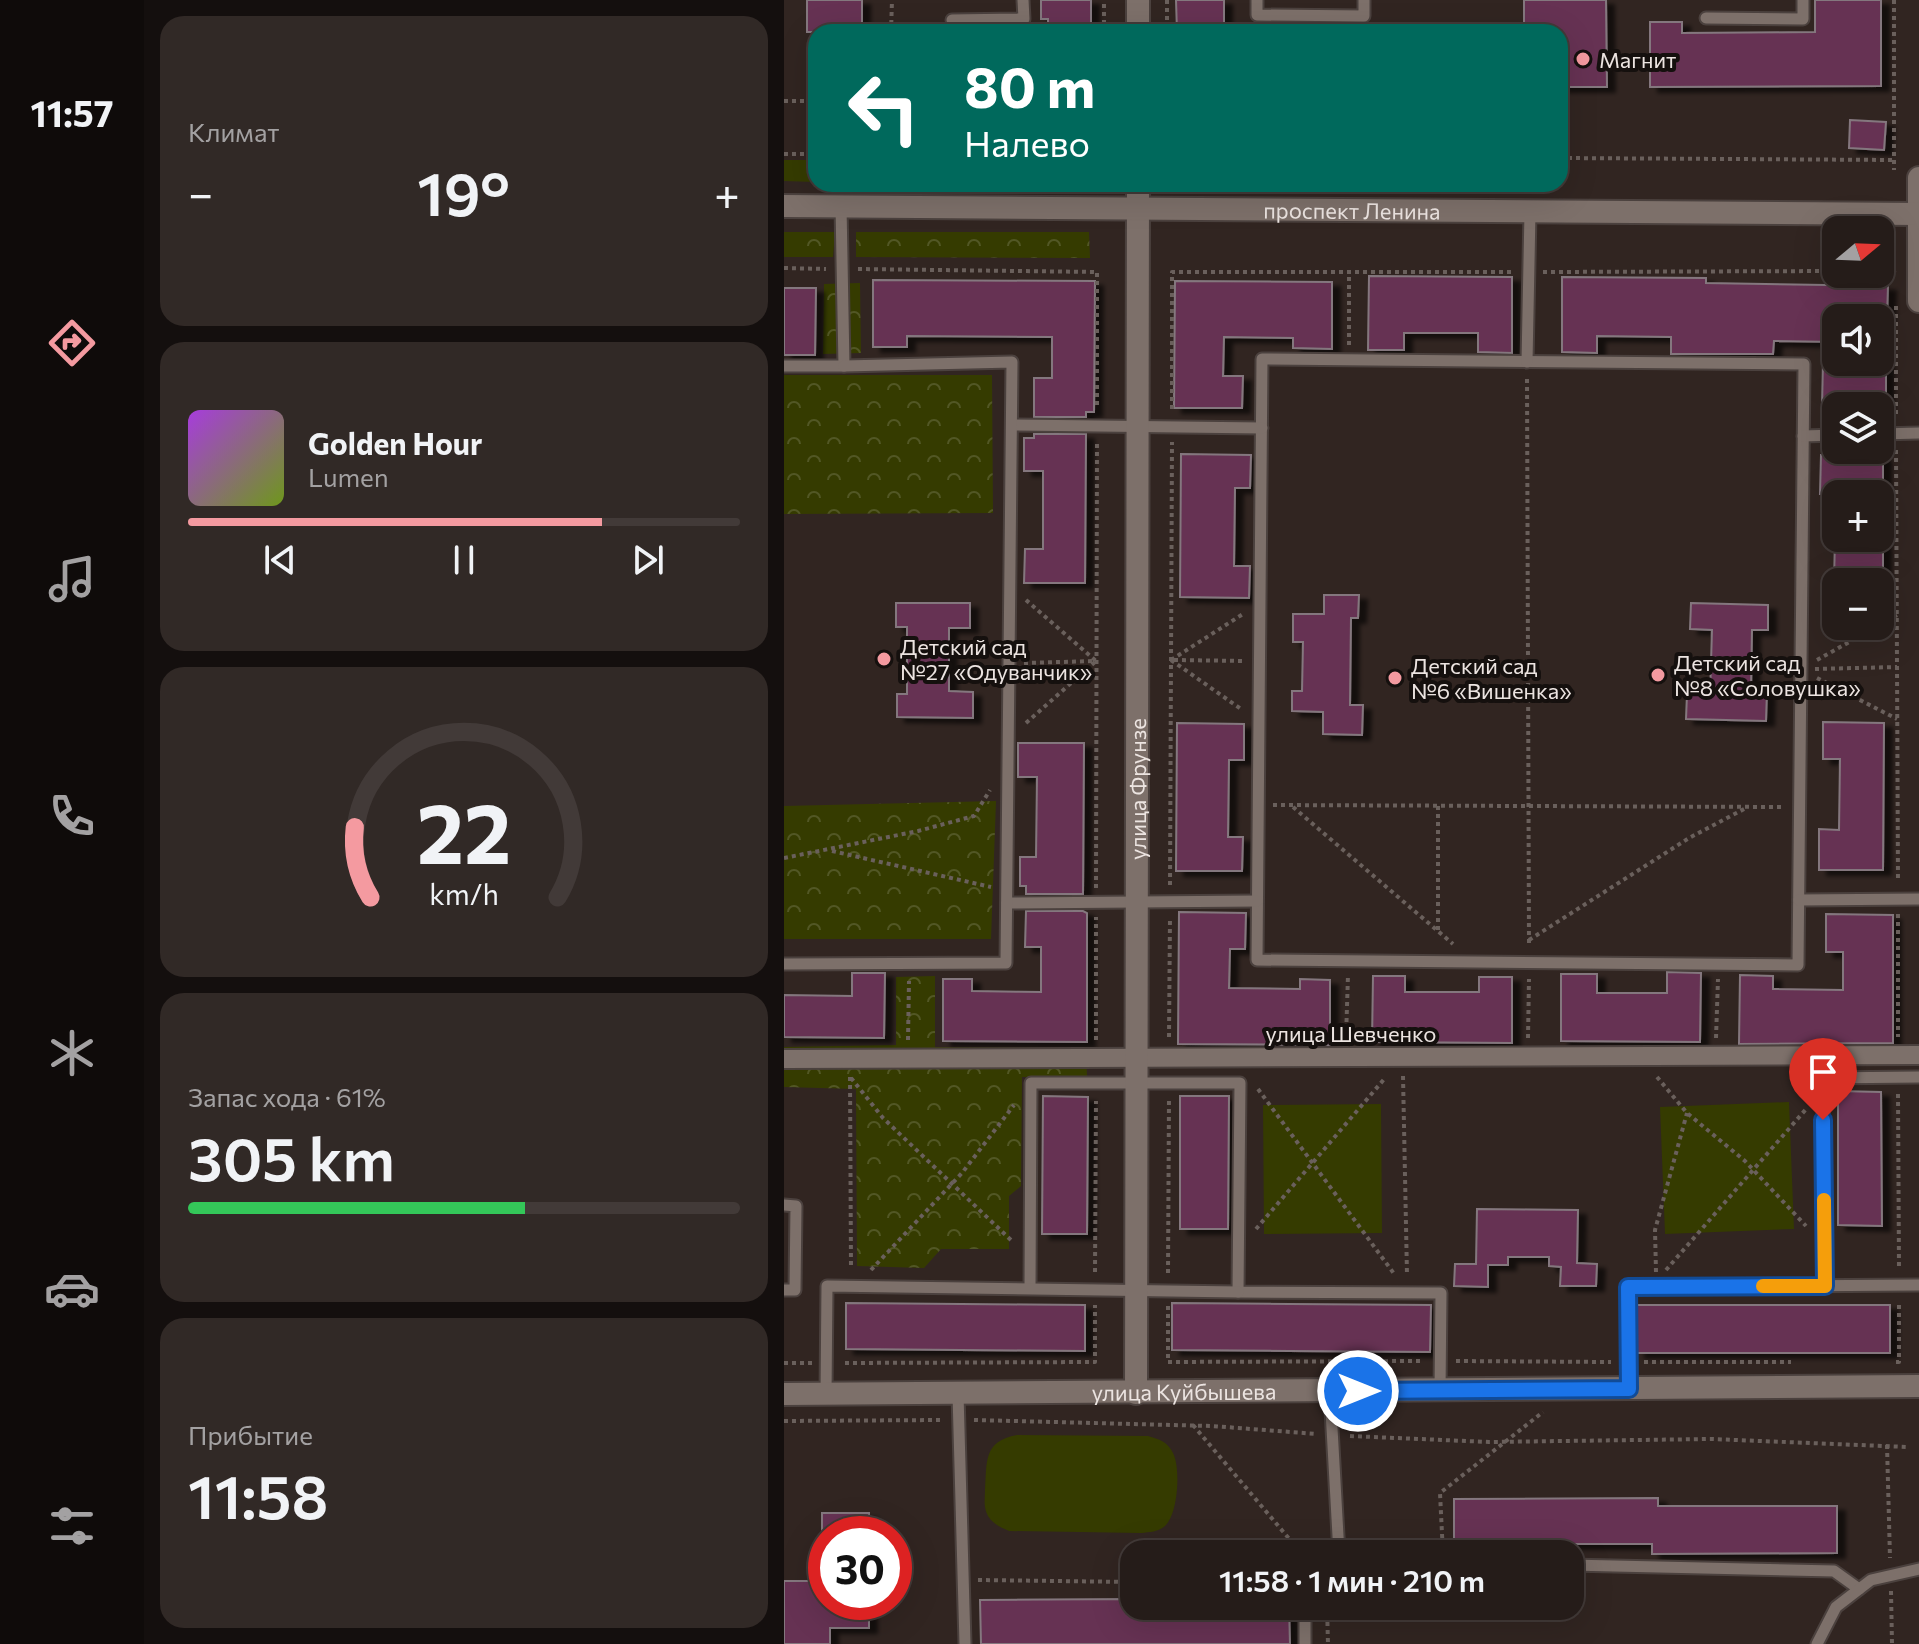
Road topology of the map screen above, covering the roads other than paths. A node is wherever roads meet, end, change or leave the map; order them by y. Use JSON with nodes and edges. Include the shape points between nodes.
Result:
{"nodes":[{"id":1,"x":1023,"y":0,"type":"edge"},
{"id":2,"x":1138,"y":0,"type":"edge"},
{"id":3,"x":1257,"y":0,"type":"edge"},
{"id":4,"x":1364,"y":0,"type":"edge"},
{"id":5,"x":1803,"y":0,"type":"edge"},
{"id":6,"x":1706,"y":18,"type":"dead end"},
{"id":7,"x":952,"y":20,"type":"dead end"},
{"id":8,"x":1138,"y":24,"type":"edge"},
{"id":9,"x":1919,"y":178,"type":"edge"},
{"id":10,"x":1138,"y":192,"type":"edge"},
{"id":11,"x":784,"y":206,"type":"edge"},
{"id":12,"x":841,"y":206,"type":"junction"},
{"id":13,"x":1138,"y":209,"type":"junction"},
{"id":14,"x":1530,"y":212,"type":"junction"},
{"id":15,"x":1919,"y":214,"type":"edge"},
{"id":16,"x":1919,"y":301,"type":"edge"},
{"id":17,"x":1527,"y":362,"type":"junction"},
{"id":18,"x":784,"y":366,"type":"edge"},
{"id":19,"x":844,"y":366,"type":"junction"},
{"id":20,"x":1012,"y":425,"type":"junction"},
{"id":21,"x":1138,"y":427,"type":"junction"},
{"id":22,"x":1262,"y":428,"type":"junction"},
{"id":23,"x":1894,"y":433,"type":"edge"},
{"id":24,"x":1919,"y":433,"type":"edge"},
{"id":25,"x":1822,"y":435,"type":"edge"},
{"id":26,"x":1803,"y":436,"type":"junction"},
{"id":27,"x":1007,"y":897,"type":"junction"},
{"id":28,"x":1919,"y":899,"type":"edge"},
{"id":29,"x":1799,"y":900,"type":"junction"},
{"id":30,"x":1137,"y":901,"type":"junction"},
{"id":31,"x":1257,"y":901,"type":"junction"},
{"id":32,"x":784,"y":964,"type":"edge"},
{"id":33,"x":1919,"y":1055,"type":"edge"},
{"id":34,"x":1136,"y":1058,"type":"junction"},
{"id":35,"x":784,"y":1059,"type":"edge"},
{"id":36,"x":1919,"y":1077,"type":"edge"},
{"id":37,"x":1137,"y":1082,"type":"junction"},
{"id":38,"x":784,"y":1205,"type":"edge"},
{"id":39,"x":1919,"y":1285,"type":"edge"},
{"id":40,"x":1825,"y":1286,"type":"junction"},
{"id":41,"x":1030,"y":1288,"type":"junction"},
{"id":42,"x":1136,"y":1289,"type":"junction"},
{"id":43,"x":784,"y":1290,"type":"edge"},
{"id":44,"x":1238,"y":1292,"type":"junction"},
{"id":45,"x":1919,"y":1386,"type":"edge"},
{"id":46,"x":1629,"y":1389,"type":"junction"},
{"id":47,"x":1440,"y":1391,"type":"junction"},
{"id":48,"x":1330,"y":1392,"type":"junction"},
{"id":49,"x":1136,"y":1393,"type":"junction"},
{"id":50,"x":784,"y":1394,"type":"edge"},
{"id":51,"x":826,"y":1394,"type":"junction"},
{"id":52,"x":958,"y":1394,"type":"junction"},
{"id":53,"x":1338,"y":1540,"type":"edge"},
{"id":54,"x":1584,"y":1565,"type":"edge"},
{"id":55,"x":1919,"y":1569,"type":"edge"},
{"id":56,"x":1859,"y":1589,"type":"junction"},
{"id":57,"x":1305,"y":1620,"type":"edge"},
{"id":58,"x":965,"y":1644,"type":"edge"},
{"id":59,"x":1305,"y":1644,"type":"edge"},
{"id":60,"x":1817,"y":1644,"type":"edge"}],
"edges":[{"from":1,"to":7,"type":"lane","via":[[1024,19]]},
{"from":2,"to":8,"type":"street"},
{"from":3,"to":4,"type":"lane","via":[[1257,15],[1364,16]]},
{"from":5,"to":6,"type":"lane","via":[[1803,19]]},
{"from":9,"to":15,"type":"street"},
{"from":10,"to":13,"type":"street","name":"улица Фрунзе"},
{"from":11,"to":12,"type":"street","name":"проспект Ленина"},
{"from":12,"to":13,"type":"street","name":"проспект Ленина"},
{"from":12,"to":19,"type":"lane"},
{"from":13,"to":14,"type":"street","name":"проспект Ленина"},
{"from":13,"to":21,"type":"street","name":"улица Фрунзе"},
{"from":14,"to":15,"type":"street","name":"проспект Ленина"},
{"from":14,"to":17,"type":"lane"},
{"from":15,"to":16,"type":"street"},
{"from":17,"to":22,"type":"lane","via":[[1262,359]]},
{"from":17,"to":26,"type":"lane","via":[[1804,364]]},
{"from":18,"to":19,"type":"lane"},
{"from":19,"to":20,"type":"lane","via":[[1012,362]]},
{"from":20,"to":21,"type":"lane"},
{"from":20,"to":27,"type":"lane"},
{"from":21,"to":22,"type":"lane"},
{"from":21,"to":30,"type":"street","name":"улица Фрунзе"},
{"from":22,"to":31,"type":"lane"},
{"from":23,"to":24,"type":"lane"},
{"from":25,"to":26,"type":"lane"},
{"from":26,"to":29,"type":"lane"},
{"from":27,"to":30,"type":"lane"},
{"from":27,"to":32,"type":"lane","via":[[1006,963]]},
{"from":28,"to":29,"type":"lane"},
{"from":29,"to":31,"type":"lane","via":[[1798,965],[1257,960]]},
{"from":30,"to":31,"type":"lane"},
{"from":30,"to":34,"type":"street","name":"улица Фрунзе"},
{"from":33,"to":34,"type":"street","name":"улица Шевченко"},
{"from":34,"to":35,"type":"street","name":"улица Шевченко"},
{"from":34,"to":37,"type":"street","name":"улица Фрунзе"},
{"from":36,"to":40,"type":"lane","via":[[1823,1078]]},
{"from":37,"to":41,"type":"lane","via":[[1031,1083]]},
{"from":37,"to":42,"type":"street","name":"улица Фрунзе"},
{"from":37,"to":44,"type":"lane","via":[[1240,1083]]},
{"from":38,"to":43,"type":"lane","via":[[796,1206],[795,1290]]},
{"from":39,"to":40,"type":"lane"},
{"from":40,"to":46,"type":"lane","via":[[1628,1287]]},
{"from":41,"to":42,"type":"lane"},
{"from":41,"to":51,"type":"lane","via":[[827,1286]]},
{"from":42,"to":44,"type":"lane"},
{"from":42,"to":49,"type":"street","name":"улица Фрунзе"},
{"from":44,"to":47,"type":"lane","via":[[1441,1293]]},
{"from":45,"to":46,"type":"street","name":"улица Куйбышева"},
{"from":46,"to":47,"type":"street","name":"улица Куйбышева"},
{"from":47,"to":48,"type":"street","name":"улица Куйбышева"},
{"from":48,"to":49,"type":"street","name":"улица Куйбышева"},
{"from":48,"to":53,"type":"lane"},
{"from":49,"to":52,"type":"street","name":"улица Куйбышева"},
{"from":50,"to":51,"type":"street","name":"улица Куйбышева"},
{"from":51,"to":52,"type":"street","name":"улица Куйбышева"},
{"from":52,"to":58,"type":"lane"},
{"from":54,"to":56,"type":"lane","via":[[1834,1571]]},
{"from":55,"to":56,"type":"lane","via":[[1871,1580]]},
{"from":56,"to":60,"type":"lane","via":[[1836,1607]]},
{"from":57,"to":59,"type":"lane"}]}
